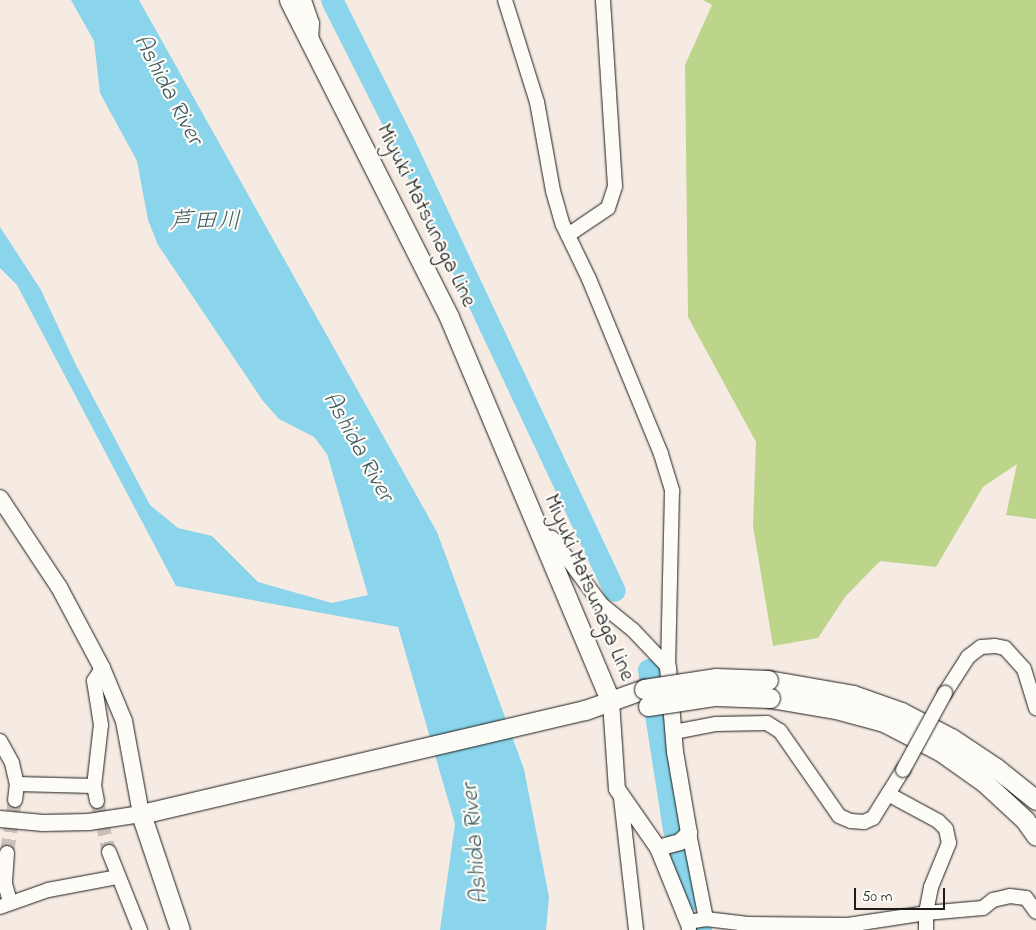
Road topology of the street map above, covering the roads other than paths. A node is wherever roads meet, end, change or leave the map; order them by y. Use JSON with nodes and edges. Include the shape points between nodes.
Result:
{"nodes":[{"id":1,"x":289,"y":0,"type":"edge"},
{"id":2,"x":304,"y":0,"type":"edge"},
{"id":3,"x":505,"y":0,"type":"edge"},
{"id":4,"x":603,"y":0,"type":"edge"},
{"id":5,"x":311,"y":43,"type":"junction"},
{"id":6,"x":568,"y":235,"type":"junction"},
{"id":7,"x":0,"y":498,"type":"edge"},
{"id":8,"x":539,"y":536,"type":"junction"},
{"id":9,"x":668,"y":666,"type":"junction"},
{"id":10,"x":102,"y":668,"type":"junction"},
{"id":11,"x":646,"y":697,"type":"junction"},
{"id":12,"x":611,"y":702,"type":"junction"},
{"id":13,"x":1036,"y":708,"type":"edge"},
{"id":14,"x":674,"y":732,"type":"junction"},
{"id":15,"x":0,"y":741,"type":"edge"},
{"id":16,"x":17,"y":784,"type":"junction"},
{"id":17,"x":94,"y":786,"type":"junction"},
{"id":18,"x":888,"y":794,"type":"junction"},
{"id":19,"x":621,"y":798,"type":"junction"},
{"id":20,"x":15,"y":800,"type":"tunnel mouth"},
{"id":21,"x":1036,"y":800,"type":"edge"},
{"id":22,"x":97,"y":801,"type":"tunnel mouth"},
{"id":23,"x":141,"y":814,"type":"junction"},
{"id":24,"x":0,"y":819,"type":"edge"},
{"id":25,"x":689,"y":833,"type":"junction"},
{"id":26,"x":1036,"y":836,"type":"edge"},
{"id":27,"x":658,"y":848,"type":"junction"},
{"id":28,"x":109,"y":852,"type":"tunnel mouth"},
{"id":29,"x":8,"y":853,"type":"tunnel mouth"},
{"id":30,"x":117,"y":877,"type":"junction"},
{"id":31,"x":5,"y":905,"type":"edge"},
{"id":32,"x":1036,"y":912,"type":"edge"},
{"id":33,"x":926,"y":913,"type":"junction"},
{"id":34,"x":706,"y":919,"type":"junction"},
{"id":35,"x":688,"y":926,"type":"edge"},
{"id":36,"x":140,"y":930,"type":"edge"},
{"id":37,"x":180,"y":930,"type":"edge"},
{"id":38,"x":636,"y":930,"type":"edge"},
{"id":39,"x":926,"y":930,"type":"edge"}],
"edges":[{"from":1,"to":5,"type":"main road","name":"Miyuki Matsunaga Line"},
{"from":2,"to":5,"type":"street","via":[[312,23]]},
{"from":3,"to":6,"type":"street","via":[[537,102],[552,191]]},
{"from":4,"to":6,"type":"street","via":[[615,186],[608,208]]},
{"from":5,"to":8,"type":"main road","name":"Miyuki Matsunaga Line","via":[[448,317],[505,447]]},
{"from":6,"to":9,"type":"street","via":[[593,288],[672,491]]},
{"from":7,"to":10,"type":"street","via":[[59,587]]},
{"from":8,"to":9,"type":"street","via":[[552,538],[602,605],[633,630]]},
{"from":8,"to":12,"type":"main road","name":"Miyuki Matsunaga Line"},
{"from":9,"to":14,"type":"street"},
{"from":10,"to":17,"type":"street","via":[[94,681],[101,725]]},
{"from":10,"to":23,"type":"street","via":[[124,721]]},
{"from":11,"to":12,"type":"main road"},
{"from":11,"to":21,"type":"main road","bridge":true,"via":[[716,678],[768,680],[853,695],[901,712],[988,763]]},
{"from":11,"to":26,"type":"main road","bridge":true,"via":[[770,698],[836,709],[884,722],[940,752],[984,782],[1025,820]]},
{"from":12,"to":19,"type":"street","via":[[615,778]]},
{"from":12,"to":23,"type":"main road","name":"Miyuki Matsunaga Line"},
{"from":13,"to":18,"type":"street","bridge":true,"via":[[1024,669],[1006,648],[981,647],[968,656]]},
{"from":14,"to":18,"type":"street","via":[[716,724],[767,723],[780,732],[839,816],[850,821],[864,822],[873,818]]},
{"from":14,"to":25,"type":"street"},
{"from":15,"to":16,"type":"street","via":[[12,763]]},
{"from":16,"to":17,"type":"street"},
{"from":16,"to":20,"type":"street"},
{"from":17,"to":22,"type":"street"},
{"from":18,"to":33,"type":"street","via":[[938,821],[946,829],[949,843],[930,887]]},
{"from":19,"to":27,"type":"street"},
{"from":19,"to":38,"type":"street"},
{"from":23,"to":24,"type":"street","via":[[79,822]]},
{"from":23,"to":37,"type":"main road"},
{"from":25,"to":27,"type":"street","via":[[680,842]]},
{"from":25,"to":34,"type":"street"},
{"from":27,"to":35,"type":"street"},
{"from":28,"to":30,"type":"street"},
{"from":29,"to":31,"type":"street"},
{"from":30,"to":31,"type":"street","via":[[48,890]]},
{"from":30,"to":36,"type":"street"},
{"from":32,"to":33,"type":"street","via":[[1026,898],[1010,896],[993,900],[983,908]]},
{"from":33,"to":34,"type":"street","via":[[848,925],[748,924]]},
{"from":33,"to":39,"type":"street"},
{"from":34,"to":35,"type":"street"}]}
